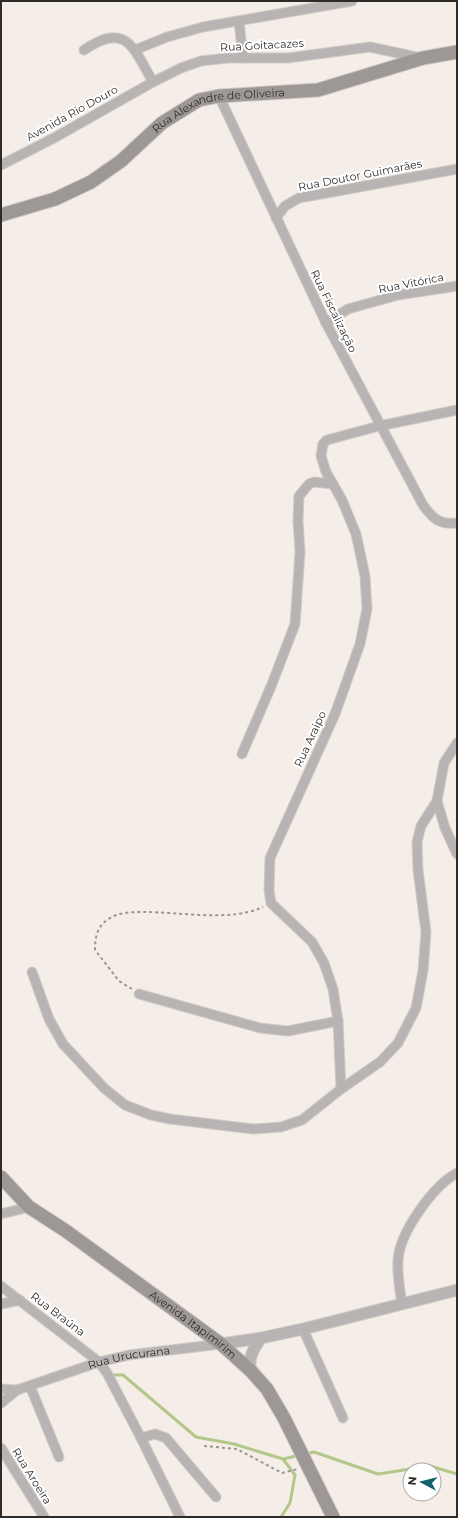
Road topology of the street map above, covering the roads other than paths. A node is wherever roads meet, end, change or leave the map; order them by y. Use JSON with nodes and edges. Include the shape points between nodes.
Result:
{"nodes":[{"id":1,"x":352,"y":1,"type":"edge"},
{"id":2,"x":239,"y":20,"type":"junction"},
{"id":3,"x":84,"y":50,"type":"dead end"},
{"id":4,"x":135,"y":50,"type":"junction"},
{"id":5,"x":457,"y":52,"type":"edge"},
{"id":6,"x":243,"y":58,"type":"junction"},
{"id":7,"x":423,"y":58,"type":"junction"},
{"id":8,"x":153,"y":82,"type":"junction"},
{"id":9,"x":219,"y":96,"type":"junction"},
{"id":10,"x":1,"y":165,"type":"edge"},
{"id":11,"x":457,"y":169,"type":"edge"},
{"id":12,"x":1,"y":215,"type":"edge"},
{"id":13,"x":276,"y":218,"type":"junction"},
{"id":14,"x":457,"y":286,"type":"edge"},
{"id":15,"x":326,"y":323,"type":"junction"},
{"id":16,"x":457,"y":410,"type":"edge"},
{"id":17,"x":379,"y":426,"type":"junction"},
{"id":18,"x":333,"y":484,"type":"junction"},
{"id":19,"x":457,"y":523,"type":"edge"},
{"id":20,"x":457,"y":743,"type":"edge"},
{"id":21,"x":242,"y":754,"type":"dead end"},
{"id":22,"x":437,"y":801,"type":"junction"},
{"id":23,"x":457,"y":854,"type":"edge"},
{"id":24,"x":32,"y":972,"type":"dead end"},
{"id":25,"x":139,"y":994,"type":"road end"},
{"id":26,"x":338,"y":1021,"type":"junction"},
{"id":27,"x":341,"y":1089,"type":"junction"},
{"id":28,"x":457,"y":1174,"type":"edge"},
{"id":29,"x":1,"y":1177,"type":"edge"},
{"id":30,"x":29,"y":1207,"type":"junction"},
{"id":31,"x":1,"y":1214,"type":"edge"},
{"id":32,"x":1,"y":1286,"type":"edge"},
{"id":33,"x":457,"y":1290,"type":"edge"},
{"id":34,"x":20,"y":1300,"type":"junction"},
{"id":35,"x":1,"y":1304,"type":"edge"},
{"id":36,"x":402,"y":1304,"type":"junction"},
{"id":37,"x":303,"y":1329,"type":"junction"},
{"id":38,"x":261,"y":1338,"type":"junction"},
{"id":39,"x":221,"y":1344,"type":"junction"},
{"id":40,"x":99,"y":1362,"type":"junction"},
{"id":41,"x":251,"y":1371,"type":"junction"},
{"id":42,"x":30,"y":1386,"type":"junction"},
{"id":43,"x":1,"y":1389,"type":"edge"},
{"id":44,"x":17,"y":1390,"type":"junction"},
{"id":45,"x":1,"y":1403,"type":"edge"},
{"id":46,"x":343,"y":1418,"type":"dead end"},
{"id":47,"x":141,"y":1438,"type":"junction"},
{"id":48,"x":1,"y":1448,"type":"edge"},
{"id":49,"x":59,"y":1457,"type":"dead end"},
{"id":50,"x":216,"y":1497,"type":"dead end"},
{"id":51,"x":44,"y":1517,"type":"edge"},
{"id":52,"x":180,"y":1517,"type":"edge"},
{"id":53,"x":333,"y":1517,"type":"edge"}],
"edges":[{"from":1,"to":2,"type":"street"},
{"from":2,"to":4,"type":"street","via":[[167,37]]},
{"from":2,"to":6,"type":"street"},
{"from":3,"to":4,"type":"street","via":[[110,36],[122,38]]},
{"from":4,"to":8,"type":"street"},
{"from":5,"to":7,"type":"main road","name":"Rua Alexandre de Oliveira"},
{"from":6,"to":7,"type":"street","name":"Rua Goitacazes","via":[[288,58],[370,47]]},
{"from":6,"to":8,"type":"street","name":"Rua Goitacazes","via":[[201,61]]},
{"from":7,"to":9,"type":"main road","name":"Rua Alexandre de Oliveira","via":[[318,90]]},
{"from":8,"to":10,"type":"street","name":"Avenida Rio Douro"},
{"from":9,"to":12,"type":"main road","name":"Rua Alexandre de Oliveira","via":[[199,100],[162,123],[121,161],[91,182],[55,199]]},
{"from":9,"to":13,"type":"street","name":"Rua Fiscalização"},
{"from":11,"to":13,"type":"street","name":"Rua Doutor Guimarães","via":[[298,198],[285,206]]},
{"from":13,"to":15,"type":"street","name":"Rua Fiscalização"},
{"from":14,"to":15,"type":"street","name":"Rua Vitórica","via":[[398,295],[348,309]]},
{"from":15,"to":17,"type":"street","name":"Rua Fiscalização"},
{"from":16,"to":17,"type":"street"},
{"from":17,"to":18,"type":"street","name":"Rua Araipo","via":[[327,440],[322,444],[321,456]]},
{"from":17,"to":19,"type":"street","name":"Rua Fiscalização","via":[[423,505],[433,518],[445,524]]},
{"from":18,"to":21,"type":"street","via":[[314,482],[299,496],[295,624]]},
{"from":18,"to":26,"type":"street","name":"Rua Araipo","via":[[356,534],[365,576],[367,609],[360,644],[335,714],[270,858],[269,890],[272,903],[312,942],[324,963],[333,989]]},
{"from":20,"to":22,"type":"street","via":[[444,763]]},
{"from":22,"to":23,"type":"street","via":[[445,828]]},
{"from":22,"to":27,"type":"street","via":[[421,826],[417,842],[426,932],[423,971],[416,1008],[398,1043],[380,1062]]},
{"from":24,"to":27,"type":"street","via":[[49,1019],[63,1044],[104,1088],[125,1105],[170,1119],[253,1129],[281,1127],[302,1120]]},
{"from":25,"to":26,"type":"street","via":[[260,1028],[288,1031]]},
{"from":26,"to":27,"type":"street"},
{"from":28,"to":36,"type":"street","via":[[449,1178],[421,1209],[402,1242],[398,1260]]},
{"from":29,"to":30,"type":"main road","name":"Avenida Itapimirim"},
{"from":30,"to":31,"type":"street"},
{"from":30,"to":39,"type":"main road","name":"Avenida Itapimirim"},
{"from":32,"to":34,"type":"street","name":"Rua Braúna"},
{"from":33,"to":36,"type":"street","name":"Rua Urucurana"},
{"from":34,"to":35,"type":"street"},
{"from":34,"to":40,"type":"street","name":"Rua Braúna"},
{"from":36,"to":37,"type":"street","name":"Rua Urucurana"},
{"from":37,"to":38,"type":"street","name":"Rua Urucurana"},
{"from":37,"to":46,"type":"street"},
{"from":38,"to":39,"type":"street","name":"Rua Urucurana"},
{"from":38,"to":41,"type":"street","via":[[252,1352]]},
{"from":39,"to":40,"type":"street","name":"Rua Urucurana","via":[[146,1352]]},
{"from":39,"to":41,"type":"main road","name":"Avenida Itapimirim"},
{"from":40,"to":42,"type":"street","name":"Rua Urucurana"},
{"from":40,"to":47,"type":"street","name":"Rua Braúna"},
{"from":41,"to":53,"type":"main road","name":"Avenida Itapimirim","via":[[267,1389],[284,1418]]},
{"from":42,"to":44,"type":"street","name":"Rua Urucurana"},
{"from":42,"to":49,"type":"street"},
{"from":43,"to":44,"type":"street","name":"Rua Urucurana"},
{"from":44,"to":45,"type":"street"},
{"from":47,"to":50,"type":"street","via":[[155,1434],[166,1438]]},
{"from":47,"to":52,"type":"street","name":"Rua Braúna"},
{"from":48,"to":51,"type":"street","name":"Rua Aroeira"}]}
